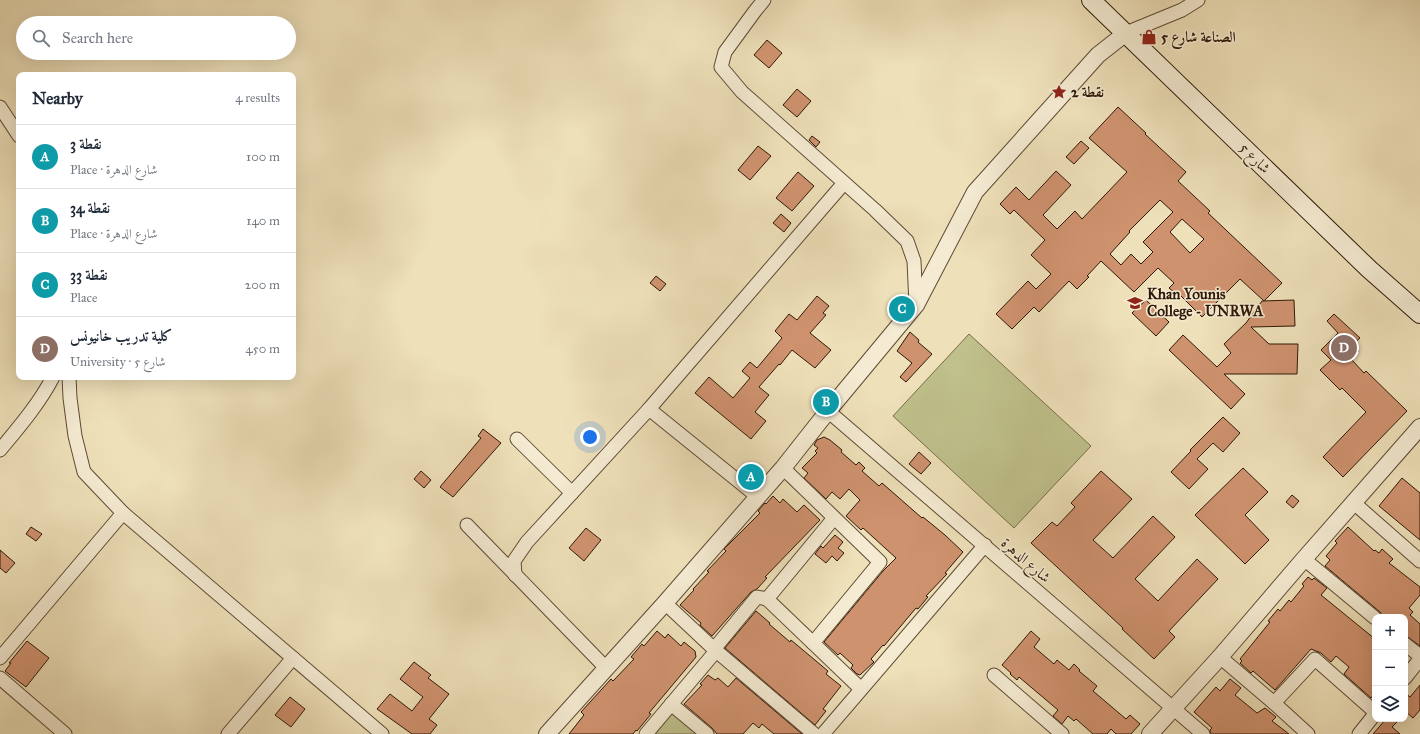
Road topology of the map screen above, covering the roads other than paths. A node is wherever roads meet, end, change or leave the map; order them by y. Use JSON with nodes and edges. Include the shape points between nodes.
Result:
{"nodes":[{"id":1,"x":764,"y":0,"type":"edge"},
{"id":2,"x":1091,"y":0,"type":"edge"},
{"id":3,"x":1198,"y":0,"type":"edge"},
{"id":4,"x":1126,"y":34,"type":"junction"},
{"id":5,"x":0,"y":107,"type":"edge"},
{"id":6,"x":16,"y":131,"type":"edge"},
{"id":7,"x":844,"y":183,"type":"junction"},
{"id":8,"x":916,"y":305,"type":"junction"},
{"id":9,"x":1420,"y":314,"type":"edge"},
{"id":10,"x":52,"y":380,"type":"edge"},
{"id":11,"x":69,"y":380,"type":"edge"},
{"id":12,"x":649,"y":409,"type":"junction"},
{"id":13,"x":828,"y":411,"type":"junction"},
{"id":14,"x":1420,"y":427,"type":"edge"},
{"id":15,"x":517,"y":439,"type":"dead end"},
{"id":16,"x":0,"y":450,"type":"edge"},
{"id":17,"x":783,"y":468,"type":"junction"},
{"id":18,"x":572,"y":493,"type":"junction"},
{"id":19,"x":758,"y":497,"type":"junction"},
{"id":20,"x":1354,"y":503,"type":"junction"},
{"id":21,"x":123,"y":513,"type":"junction"},
{"id":22,"x":834,"y":518,"type":"junction"},
{"id":23,"x":467,"y":525,"type":"dead end"},
{"id":24,"x":985,"y":545,"type":"junction"},
{"id":25,"x":1304,"y":559,"type":"junction"},
{"id":26,"x":1420,"y":561,"type":"edge"},
{"id":27,"x":515,"y":575,"type":"junction"},
{"id":28,"x":767,"y":599,"type":"junction"},
{"id":29,"x":665,"y":603,"type":"junction"},
{"id":30,"x":1372,"y":616,"type":"edge"},
{"id":31,"x":813,"y":643,"type":"junction"},
{"id":32,"x":1408,"y":647,"type":"edge"},
{"id":33,"x":715,"y":650,"type":"junction"},
{"id":34,"x":1220,"y":657,"type":"junction"},
{"id":35,"x":0,"y":658,"type":"edge"},
{"id":36,"x":293,"y":658,"type":"junction"},
{"id":37,"x":1420,"y":658,"type":"edge"},
{"id":38,"x":606,"y":668,"type":"junction"},
{"id":39,"x":1408,"y":674,"type":"edge"},
{"id":40,"x":994,"y":675,"type":"dead end"},
{"id":41,"x":0,"y":678,"type":"edge"},
{"id":42,"x":861,"y":689,"type":"junction"},
{"id":43,"x":1274,"y":703,"type":"junction"},
{"id":44,"x":671,"y":704,"type":"junction"},
{"id":45,"x":1173,"y":708,"type":"junction"},
{"id":46,"x":1372,"y":710,"type":"edge"},
{"id":47,"x":1372,"y":717,"type":"edge"},
{"id":48,"x":58,"y":732,"type":"edge"},
{"id":49,"x":228,"y":734,"type":"edge"},
{"id":50,"x":382,"y":734,"type":"edge"},
{"id":51,"x":547,"y":734,"type":"edge"},
{"id":52,"x":646,"y":734,"type":"edge"},
{"id":53,"x":707,"y":734,"type":"edge"},
{"id":54,"x":814,"y":734,"type":"edge"},
{"id":55,"x":823,"y":734,"type":"edge"},
{"id":56,"x":1062,"y":734,"type":"edge"},
{"id":57,"x":1150,"y":734,"type":"edge"},
{"id":58,"x":1203,"y":734,"type":"edge"},
{"id":59,"x":1308,"y":734,"type":"edge"},
{"id":60,"x":1359,"y":734,"type":"edge"}],
"edges":[{"from":1,"to":7,"type":"street","via":[[725,52],[721,68],[742,92]]},
{"from":2,"to":4,"type":"main road","name":"شارع 5"},
{"from":3,"to":4,"type":"street","via":[[1182,10]]},
{"from":4,"to":8,"type":"street","via":[[1098,55],[975,192]]},
{"from":4,"to":9,"type":"main road","name":"شارع 5","via":[[1369,269]]},
{"from":5,"to":6,"type":"street"},
{"from":7,"to":8,"type":"street","via":[[906,241],[914,261]]},
{"from":7,"to":12,"type":"street"},
{"from":8,"to":13,"type":"street"},
{"from":10,"to":16,"type":"street"},
{"from":11,"to":21,"type":"street","via":[[75,436],[84,472]]},
{"from":12,"to":18,"type":"street"},
{"from":12,"to":19,"type":"street"},
{"from":13,"to":17,"type":"street"},
{"from":13,"to":24,"type":"street","name":"شارع الدهرة"},
{"from":14,"to":20,"type":"street"},
{"from":15,"to":18,"type":"street"},
{"from":17,"to":19,"type":"street"},
{"from":17,"to":22,"type":"street"},
{"from":18,"to":27,"type":"street","via":[[527,542],[514,561]]},
{"from":19,"to":29,"type":"street"},
{"from":20,"to":25,"type":"street"},
{"from":20,"to":26,"type":"street"},
{"from":21,"to":35,"type":"street"},
{"from":21,"to":36,"type":"street"},
{"from":22,"to":28,"type":"street"},
{"from":22,"to":31,"type":"street","via":[[880,562]]},
{"from":23,"to":27,"type":"street"},
{"from":24,"to":42,"type":"street"},
{"from":24,"to":45,"type":"street","name":"شارع الدهرة"},
{"from":25,"to":30,"type":"street"},
{"from":25,"to":34,"type":"street"},
{"from":27,"to":38,"type":"street"},
{"from":28,"to":31,"type":"street"},
{"from":28,"to":33,"type":"street","via":[[757,597]]},
{"from":29,"to":33,"type":"street"},
{"from":29,"to":38,"type":"street"},
{"from":31,"to":42,"type":"street"},
{"from":32,"to":37,"type":"street"},
{"from":33,"to":44,"type":"street"},
{"from":33,"to":54,"type":"street"},
{"from":34,"to":43,"type":"street"},
{"from":34,"to":45,"type":"street"},
{"from":36,"to":49,"type":"street"},
{"from":36,"to":50,"type":"street"},
{"from":37,"to":39,"type":"street"},
{"from":38,"to":51,"type":"street"},
{"from":40,"to":56,"type":"street"},
{"from":41,"to":48,"type":"street"},
{"from":42,"to":55,"type":"street"},
{"from":43,"to":46,"type":"street","via":[[1315,658]]},
{"from":43,"to":59,"type":"street"},
{"from":44,"to":52,"type":"street"},
{"from":44,"to":53,"type":"street"},
{"from":45,"to":57,"type":"street"},
{"from":45,"to":58,"type":"street","name":"شارع الدهرة"},
{"from":47,"to":60,"type":"street"}]}
